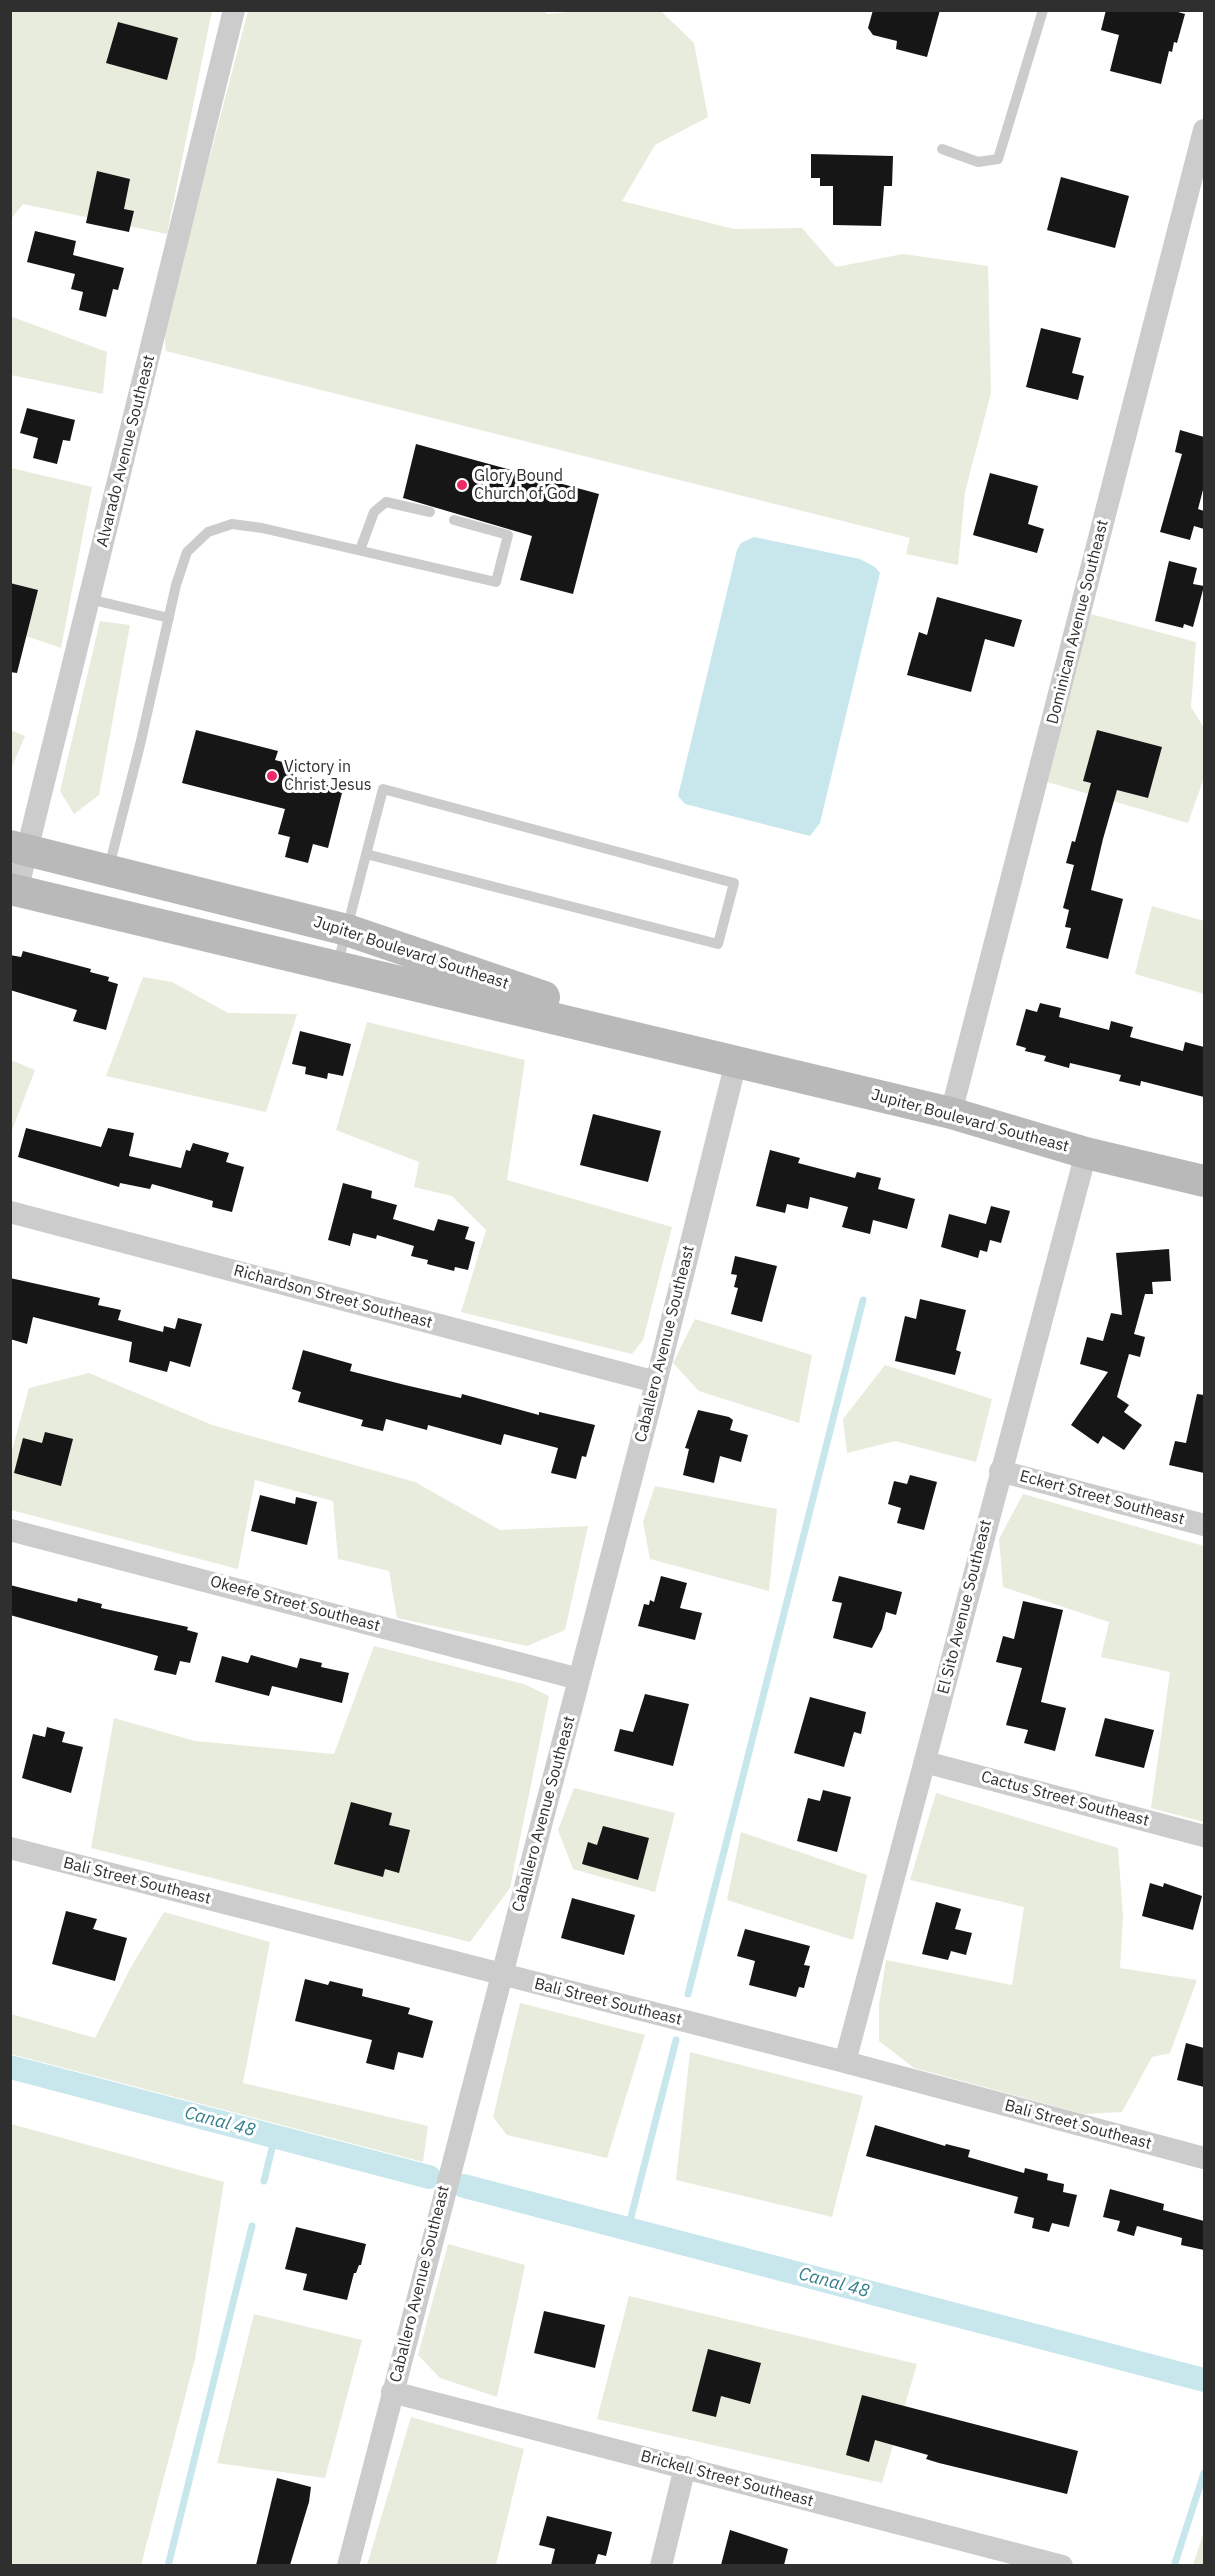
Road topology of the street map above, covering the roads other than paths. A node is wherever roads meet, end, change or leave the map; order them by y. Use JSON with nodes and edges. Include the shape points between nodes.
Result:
{"nodes":[{"id":1,"x":234,"y":10,"type":"edge"},
{"id":2,"x":1043,"y":10,"type":"edge"},
{"id":3,"x":1204,"y":130,"type":"edge"},
{"id":4,"x":942,"y":149,"type":"dead end"},
{"id":5,"x":430,"y":512,"type":"dead end"},
{"id":6,"x":454,"y":520,"type":"dead end"},
{"id":7,"x":360,"y":550,"type":"junction"},
{"id":8,"x":89,"y":599,"type":"junction"},
{"id":9,"x":169,"y":618,"type":"junction"},
{"id":10,"x":19,"y":848,"type":"edge"},
{"id":11,"x":366,"y":854,"type":"junction"},
{"id":12,"x":108,"y":870,"type":"junction"},
{"id":13,"x":14,"y":890,"type":"edge"},
{"id":14,"x":346,"y":930,"type":"junction"},
{"id":15,"x":337,"y":965,"type":"junction"},
{"id":16,"x":736,"y":1062,"type":"junction"},
{"id":17,"x":951,"y":1113,"type":"junction"},
{"id":18,"x":1086,"y":1153,"type":"junction"},
{"id":19,"x":1204,"y":1180,"type":"edge"},
{"id":20,"x":10,"y":1212,"type":"edge"},
{"id":21,"x":656,"y":1382,"type":"junction"},
{"id":22,"x":1000,"y":1471,"type":"junction"},
{"id":23,"x":1204,"y":1525,"type":"edge"},
{"id":24,"x":10,"y":1530,"type":"edge"},
{"id":25,"x":579,"y":1679,"type":"junction"},
{"id":26,"x":925,"y":1762,"type":"junction"},
{"id":27,"x":1204,"y":1836,"type":"edge"},
{"id":28,"x":10,"y":1848,"type":"edge"},
{"id":29,"x":502,"y":1975,"type":"junction"},
{"id":30,"x":845,"y":2062,"type":"junction"},
{"id":31,"x":1204,"y":2158,"type":"edge"},
{"id":32,"x":392,"y":2392,"type":"junction"},
{"id":33,"x":685,"y":2468,"type":"junction"},
{"id":34,"x":982,"y":2555,"type":"edge"},
{"id":35,"x":348,"y":2565,"type":"edge"},
{"id":36,"x":661,"y":2565,"type":"edge"},
{"id":37,"x":1062,"y":2565,"type":"edge"}],
"edges":[{"from":1,"to":8,"type":"street","name":"Alvarado Avenue Southeast"},
{"from":2,"to":4,"type":"lane","via":[[998,159],[978,162]]},
{"from":3,"to":17,"type":"street","name":"Dominican Avenue Southeast"},
{"from":5,"to":7,"type":"lane","via":[[386,502],[374,512]]},
{"from":6,"to":7,"type":"lane","via":[[508,535],[496,582]]},
{"from":7,"to":9,"type":"lane","via":[[232,524],[208,532],[187,552]]},
{"from":8,"to":9,"type":"lane"},
{"from":8,"to":10,"type":"street","name":"Alvarado Avenue Southeast"},
{"from":9,"to":12,"type":"lane"},
{"from":10,"to":12,"type":"street","name":"Jupiter Boulevard Southeast"},
{"from":10,"to":13,"type":"street","name":"Alvarado Avenue Southeast"},
{"from":11,"to":11,"type":"lane","via":[[718,944],[734,883],[383,789]]},
{"from":11,"to":14,"type":"lane"},
{"from":12,"to":14,"type":"street","name":"Jupiter Boulevard Southeast"},
{"from":13,"to":15,"type":"street","name":"Jupiter Boulevard Southeast"},
{"from":14,"to":15,"type":"lane"},
{"from":14,"to":16,"type":"street","name":"Jupiter Boulevard Southeast"},
{"from":15,"to":16,"type":"street","name":"Jupiter Boulevard Southeast"},
{"from":16,"to":17,"type":"street","name":"Jupiter Boulevard Southeast"},
{"from":16,"to":21,"type":"street","name":"Caballero Avenue Southeast"},
{"from":17,"to":18,"type":"street","name":"Jupiter Boulevard Southeast"},
{"from":18,"to":19,"type":"street","name":"Jupiter Boulevard Southeast"},
{"from":18,"to":22,"type":"street","name":"El Sito Avenue Southeast"},
{"from":20,"to":21,"type":"street","name":"Richardson Street Southeast"},
{"from":21,"to":25,"type":"street","name":"Caballero Avenue Southeast"},
{"from":22,"to":23,"type":"street","name":"Eckert Street Southeast"},
{"from":22,"to":26,"type":"street","name":"El Sito Avenue Southeast"},
{"from":24,"to":25,"type":"street","name":"Okeefe Street Southeast"},
{"from":25,"to":29,"type":"street","name":"Caballero Avenue Southeast"},
{"from":26,"to":27,"type":"street","name":"Cactus Street Southeast"},
{"from":26,"to":30,"type":"street","name":"El Sito Avenue Southeast"},
{"from":28,"to":29,"type":"street","name":"Bali Street Southeast"},
{"from":29,"to":30,"type":"street","name":"Bali Street Southeast"},
{"from":29,"to":32,"type":"street","name":"Caballero Avenue Southeast"},
{"from":30,"to":31,"type":"street","name":"Bali Street Southeast"},
{"from":32,"to":33,"type":"street","name":"Brickell Street Southeast"},
{"from":32,"to":35,"type":"street","name":"Caballero Avenue Southeast"},
{"from":33,"to":34,"type":"street","name":"Brickell Street Southeast"},
{"from":33,"to":36,"type":"street"},
{"from":34,"to":37,"type":"street","name":"Brickell Street Southeast"}]}
